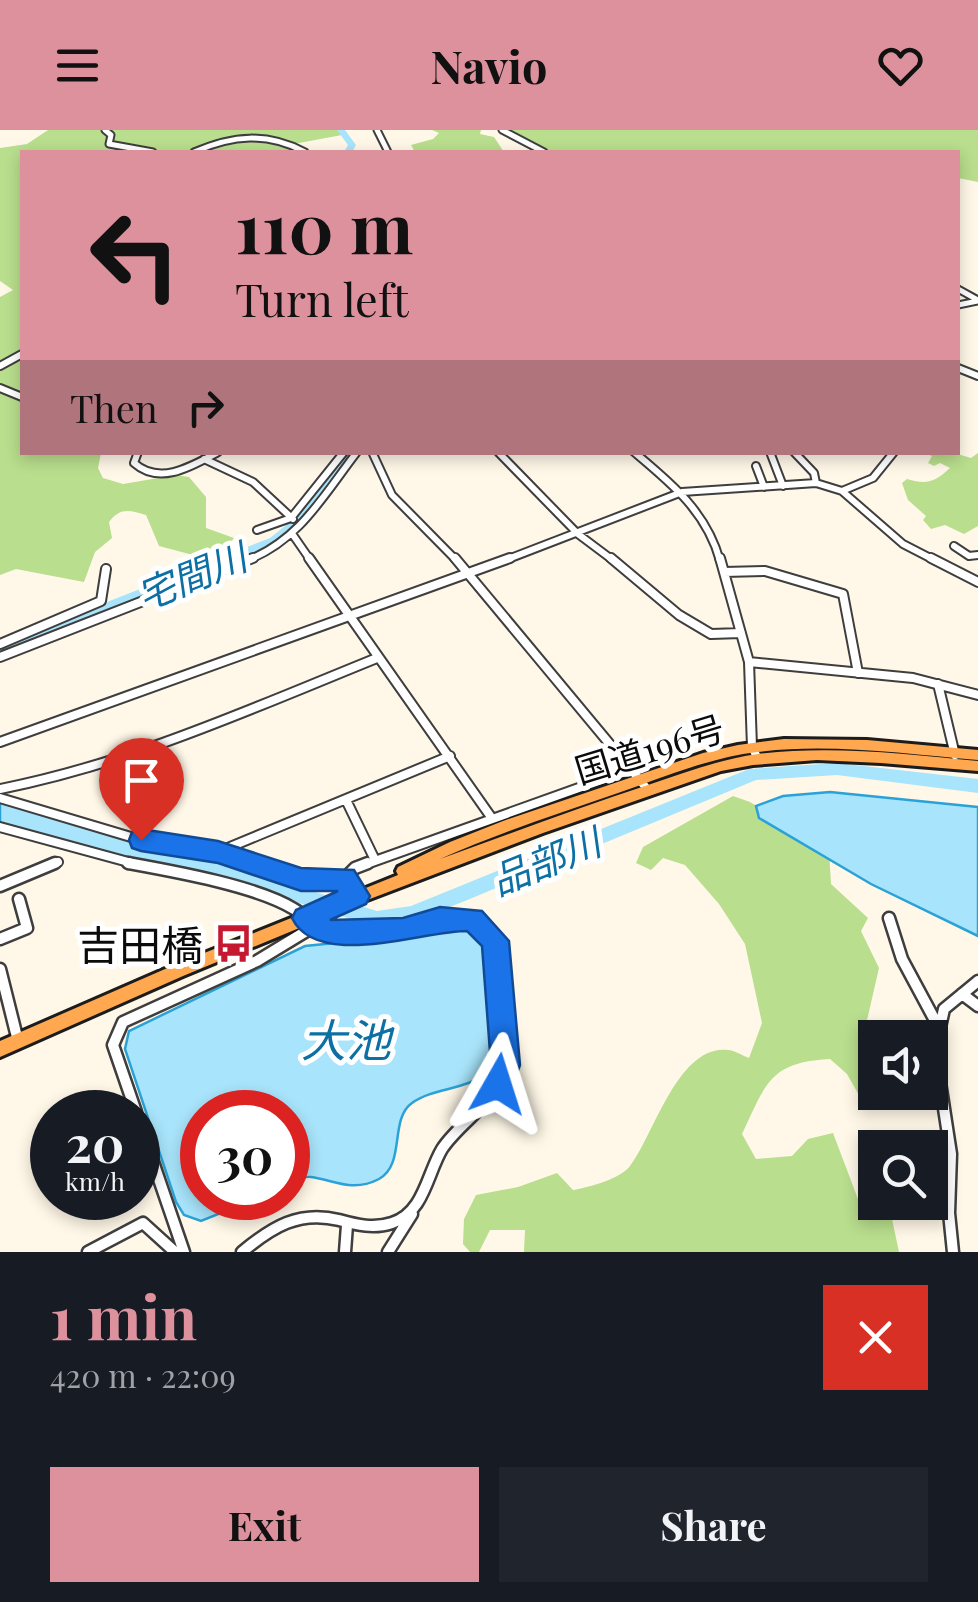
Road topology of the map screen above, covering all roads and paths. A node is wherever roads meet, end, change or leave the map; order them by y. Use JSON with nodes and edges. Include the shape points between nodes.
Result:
{"nodes":[{"id":1,"x":105,"y":130,"type":"edge"},
{"id":2,"x":377,"y":130,"type":"edge"},
{"id":3,"x":502,"y":130,"type":"edge"},
{"id":4,"x":396,"y":138,"type":"dead end"},
{"id":5,"x":381,"y":140,"type":"junction"},
{"id":6,"x":148,"y":150,"type":"edge"},
{"id":7,"x":199,"y":150,"type":"edge"},
{"id":8,"x":301,"y":150,"type":"edge"},
{"id":9,"x":387,"y":150,"type":"edge"},
{"id":10,"x":540,"y":150,"type":"edge"},
{"id":11,"x":137,"y":455,"type":"edge"},
{"id":12,"x":211,"y":455,"type":"edge"},
{"id":13,"x":342,"y":455,"type":"edge"},
{"id":14,"x":354,"y":455,"type":"edge"},
{"id":15,"x":377,"y":455,"type":"edge"},
{"id":16,"x":501,"y":455,"type":"edge"},
{"id":17,"x":638,"y":455,"type":"edge"},
{"id":18,"x":771,"y":455,"type":"edge"},
{"id":19,"x":797,"y":455,"type":"edge"},
{"id":20,"x":893,"y":455,"type":"edge"},
{"id":21,"x":204,"y":459,"type":"junction"},
{"id":22,"x":756,"y":466,"type":"dead end"},
{"id":23,"x":816,"y":483,"type":"junction"},
{"id":24,"x":783,"y":486,"type":"junction"},
{"id":25,"x":764,"y":488,"type":"junction"},
{"id":26,"x":842,"y":491,"type":"junction"},
{"id":27,"x":682,"y":492,"type":"junction"},
{"id":28,"x":297,"y":520,"type":"junction"},
{"id":29,"x":257,"y":530,"type":"dead end"},
{"id":30,"x":578,"y":534,"type":"junction"},
{"id":31,"x":292,"y":535,"type":"junction"},
{"id":32,"x":954,"y":546,"type":"dead end"},
{"id":33,"x":978,"y":555,"type":"edge"},
{"id":34,"x":106,"y":569,"type":"dead end"},
{"id":35,"x":724,"y":572,"type":"junction"},
{"id":36,"x":470,"y":574,"type":"junction"},
{"id":37,"x":978,"y":582,"type":"edge"},
{"id":38,"x":101,"y":601,"type":"junction"},
{"id":39,"x":109,"y":612,"type":"junction"},
{"id":40,"x":349,"y":616,"type":"junction"},
{"id":41,"x":741,"y":633,"type":"junction"},
{"id":42,"x":0,"y":644,"type":"edge"},
{"id":43,"x":0,"y":657,"type":"edge"},
{"id":44,"x":378,"y":658,"type":"junction"},
{"id":45,"x":749,"y":662,"type":"junction"},
{"id":46,"x":858,"y":672,"type":"junction"},
{"id":47,"x":938,"y":684,"type":"junction"},
{"id":48,"x":978,"y":695,"type":"edge"},
{"id":49,"x":0,"y":742,"type":"edge"},
{"id":50,"x":755,"y":752,"type":"junction"},
{"id":51,"x":978,"y":755,"type":"edge"},
{"id":52,"x":450,"y":756,"type":"junction"},
{"id":53,"x":956,"y":759,"type":"junction"},
{"id":54,"x":625,"y":764,"type":"junction"},
{"id":55,"x":978,"y":766,"type":"edge"},
{"id":56,"x":644,"y":785,"type":"junction"},
{"id":57,"x":0,"y":789,"type":"edge"},
{"id":58,"x":0,"y":798,"type":"edge"},
{"id":59,"x":346,"y":802,"type":"junction"},
{"id":60,"x":491,"y":817,"type":"junction"},
{"id":61,"x":0,"y":827,"type":"edge"},
{"id":62,"x":218,"y":852,"type":"junction"},
{"id":63,"x":375,"y":860,"type":"junction"},
{"id":64,"x":58,"y":862,"type":"dead end"},
{"id":65,"x":344,"y":878,"type":"junction"},
{"id":66,"x":0,"y":886,"type":"edge"},
{"id":67,"x":353,"y":897,"type":"junction"},
{"id":68,"x":18,"y":899,"type":"dead end"},
{"id":69,"x":889,"y":918,"type":"dead end"},
{"id":70,"x":309,"y":922,"type":"junction"},
{"id":71,"x":0,"y":939,"type":"edge"},
{"id":72,"x":0,"y":969,"type":"edge"},
{"id":73,"x":978,"y":981,"type":"edge"},
{"id":74,"x":962,"y":994,"type":"junction"},
{"id":75,"x":978,"y":1006,"type":"edge"},
{"id":76,"x":935,"y":1020,"type":"edge"},
{"id":77,"x":940,"y":1020,"type":"edge"},
{"id":78,"x":18,"y":1041,"type":"junction"},
{"id":79,"x":0,"y":1049,"type":"edge"},
{"id":80,"x":128,"y":1090,"type":"edge"},
{"id":81,"x":944,"y":1110,"type":"edge"},
{"id":82,"x":160,"y":1182,"type":"edge"},
{"id":83,"x":418,"y":1200,"type":"junction"},
{"id":84,"x":347,"y":1226,"type":"junction"},
{"id":85,"x":88,"y":1252,"type":"edge"},
{"id":86,"x":175,"y":1252,"type":"edge"},
{"id":87,"x":184,"y":1252,"type":"edge"},
{"id":88,"x":242,"y":1252,"type":"edge"},
{"id":89,"x":345,"y":1252,"type":"edge"},
{"id":90,"x":388,"y":1252,"type":"edge"},
{"id":91,"x":953,"y":1252,"type":"edge"}],
"edges":[{"from":1,"to":6,"type":"street","via":[[110,144]]},
{"from":2,"to":5,"type":"street"},
{"from":3,"to":10,"type":"street"},
{"from":4,"to":5,"type":"street"},
{"from":5,"to":9,"type":"street"},
{"from":7,"to":8,"type":"street","via":[[267,134]]},
{"from":11,"to":21,"type":"street","via":[[139,469],[158,475]]},
{"from":12,"to":21,"type":"street"},
{"from":13,"to":28,"type":"street"},
{"from":14,"to":28,"type":"street"},
{"from":15,"to":36,"type":"street","via":[[392,495]]},
{"from":16,"to":30,"type":"street"},
{"from":17,"to":27,"type":"street"},
{"from":18,"to":24,"type":"street"},
{"from":19,"to":23,"type":"street"},
{"from":20,"to":26,"type":"street","via":[[888,468]]},
{"from":21,"to":28,"type":"street","via":[[257,484]]},
{"from":22,"to":25,"type":"street"},
{"from":23,"to":24,"type":"street"},
{"from":23,"to":26,"type":"street"},
{"from":24,"to":25,"type":"street"},
{"from":25,"to":27,"type":"street"},
{"from":26,"to":37,"type":"street","via":[[903,544]]},
{"from":27,"to":30,"type":"street"},
{"from":27,"to":35,"type":"street","via":[[714,538]]},
{"from":28,"to":29,"type":"street"},
{"from":28,"to":31,"type":"street"},
{"from":30,"to":36,"type":"street"},
{"from":30,"to":41,"type":"street","via":[[695,626],[711,634]]},
{"from":31,"to":39,"type":"street","via":[[274,550]]},
{"from":31,"to":40,"type":"street"},
{"from":32,"to":33,"type":"street"},
{"from":34,"to":38,"type":"street"},
{"from":35,"to":41,"type":"street"},
{"from":35,"to":46,"type":"street","via":[[765,571],[842,594]]},
{"from":36,"to":40,"type":"street"},
{"from":36,"to":54,"type":"street"},
{"from":38,"to":39,"type":"street"},
{"from":38,"to":42,"type":"street"},
{"from":39,"to":43,"type":"street"},
{"from":40,"to":44,"type":"street"},
{"from":40,"to":49,"type":"street"},
{"from":41,"to":45,"type":"street"},
{"from":44,"to":52,"type":"street"},
{"from":44,"to":57,"type":"street","via":[[148,751]]},
{"from":45,"to":46,"type":"street"},
{"from":45,"to":50,"type":"street"},
{"from":46,"to":47,"type":"street"},
{"from":47,"to":48,"type":"street"},
{"from":47,"to":53,"type":"street"},
{"from":50,"to":53,"type":"highway","name":"国道196号"},
{"from":50,"to":56,"type":"highway","name":"国道196号"},
{"from":51,"to":53,"type":"highway","name":"国道196号"},
{"from":52,"to":59,"type":"street"},
{"from":52,"to":60,"type":"street"},
{"from":53,"to":55,"type":"highway","name":"国道196号"},
{"from":54,"to":56,"type":"street"},
{"from":54,"to":60,"type":"street","via":[[604,779]]},
{"from":56,"to":67,"type":"highway","name":"国道196号"},
{"from":58,"to":62,"type":"street","via":[[141,840]]},
{"from":59,"to":62,"type":"street"},
{"from":59,"to":63,"type":"street"},
{"from":60,"to":63,"type":"street"},
{"from":61,"to":70,"type":"street","via":[[241,890],[294,909]]},
{"from":62,"to":65,"type":"street","via":[[301,879]]},
{"from":63,"to":65,"type":"street"},
{"from":64,"to":66,"type":"street"},
{"from":65,"to":67,"type":"street"},
{"from":67,"to":70,"type":"highway","name":"国道196号"},
{"from":68,"to":71,"type":"street","via":[[27,928]]},
{"from":69,"to":76,"type":"street","via":[[902,960]]},
{"from":70,"to":78,"type":"highway","name":"国道196号"},
{"from":70,"to":80,"type":"street","via":[[257,961],[123,1022],[113,1045]]},
{"from":70,"to":83,"type":"street","via":[[325,932],[472,919],[496,941],[506,1065],[498,1084],[442,1150]]},
{"from":72,"to":78,"type":"street"},
{"from":73,"to":74,"type":"street"},
{"from":74,"to":75,"type":"street"},
{"from":74,"to":77,"type":"street"},
{"from":78,"to":79,"type":"highway","name":"国道196号"},
{"from":81,"to":91,"type":"street"},
{"from":82,"to":87,"type":"street"},
{"from":83,"to":84,"type":"street","via":[[396,1223]]},
{"from":83,"to":90,"type":"street"},
{"from":84,"to":88,"type":"street","via":[[305,1216],[275,1224]]},
{"from":84,"to":89,"type":"street"},
{"from":85,"to":86,"type":"street","via":[[143,1223]]}]}
